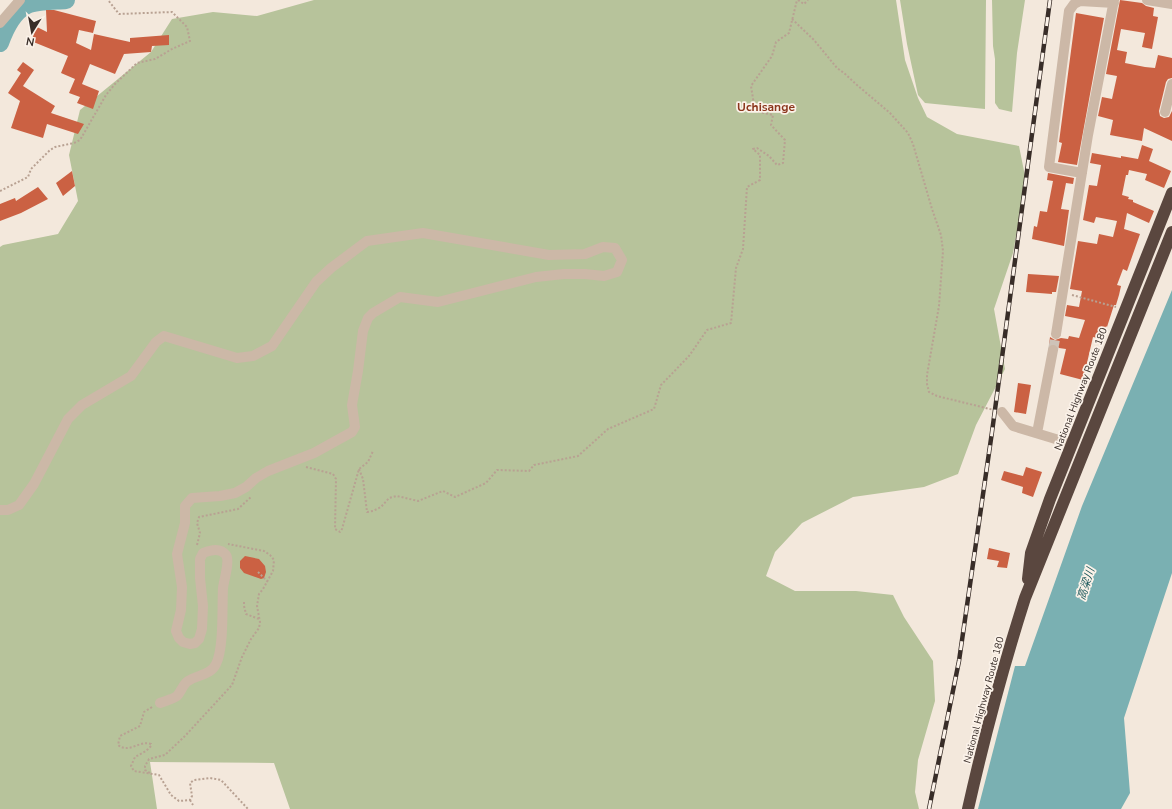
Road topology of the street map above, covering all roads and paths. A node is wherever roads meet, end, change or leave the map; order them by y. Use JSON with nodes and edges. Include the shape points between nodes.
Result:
{"nodes":[{"id":1,"x":20,"y":0,"type":"edge"},
{"id":2,"x":108,"y":0,"type":"edge"},
{"id":3,"x":798,"y":0,"type":"edge"},
{"id":4,"x":808,"y":0,"type":"edge"},
{"id":5,"x":1147,"y":0,"type":"edge"},
{"id":6,"x":1114,"y":2,"type":"edge"},
{"id":7,"x":1172,"y":4,"type":"edge"},
{"id":8,"x":792,"y":19,"type":"junction"},
{"id":9,"x":0,"y":22,"type":"edge"},
{"id":10,"x":1172,"y":84,"type":"edge"},
{"id":11,"x":1165,"y":112,"type":"dead end"},
{"id":12,"x":1082,"y":173,"type":"junction"},
{"id":13,"x":0,"y":191,"type":"edge"},
{"id":14,"x":1172,"y":193,"type":"edge"},
{"id":15,"x":1172,"y":232,"type":"edge"},
{"id":16,"x":1064,"y":293,"type":"junction"},
{"id":17,"x":1125,"y":310,"type":"junction"},
{"id":18,"x":1056,"y":334,"type":"tunnel mouth"},
{"id":19,"x":1053,"y":350,"type":"tunnel mouth"},
{"id":20,"x":1002,"y":412,"type":"joint"},
{"id":21,"x":1037,"y":433,"type":"junction"},
{"id":22,"x":1072,"y":444,"type":"junction"},
{"id":23,"x":373,"y":451,"type":"dead end"},
{"id":24,"x":304,"y":466,"type":"dead end"},
{"id":25,"x":359,"y":469,"type":"junction"},
{"id":26,"x":257,"y":491,"type":"dead end"},
{"id":27,"x":0,"y":510,"type":"edge"},
{"id":28,"x":226,"y":543,"type":"dead end"},
{"id":29,"x":199,"y":545,"type":"dead end"},
{"id":30,"x":258,"y":572,"type":"dead end"},
{"id":31,"x":268,"y":582,"type":"junction"},
{"id":32,"x":1025,"y":598,"type":"junction"},
{"id":33,"x":244,"y":602,"type":"dead end"},
{"id":34,"x":259,"y":619,"type":"junction"},
{"id":35,"x":160,"y":703,"type":"joint"},
{"id":36,"x":150,"y":773,"type":"junction"},
{"id":37,"x":190,"y":800,"type":"junction"},
{"id":38,"x":193,"y":805,"type":"dead end"},
{"id":39,"x":248,"y":809,"type":"edge"},
{"id":40,"x":968,"y":809,"type":"edge"}],
"edges":[{"from":1,"to":9,"type":"street"},
{"from":2,"to":13,"type":"path","via":[[119,14],[172,12],[187,27],[190,41],[155,59],[137,63],[106,95],[80,140],[50,150],[31,169],[28,177]]},
{"from":3,"to":4,"type":"path","via":[[804,4]]},
{"from":3,"to":8,"type":"path"},
{"from":5,"to":7,"type":"street"},
{"from":6,"to":12,"type":"street"},
{"from":6,"to":12,"type":"street","via":[[1080,1],[1074,4],[1069,12],[1049,167]]},
{"from":8,"to":20,"type":"path","via":[[837,68],[894,117],[908,133],[913,144],[941,235],[943,251],[939,306],[927,374],[929,392]]},
{"from":8,"to":25,"type":"path","via":[[789,33],[776,42],[772,56],[751,86],[754,111],[773,115],[771,125],[785,140],[784,155],[783,163],[778,165],[757,148],[753,149],[760,155],[760,180],[747,187],[743,249],[736,268],[731,323],[707,330],[689,356],[661,385],[654,409],[608,429],[578,456],[534,465],[529,471],[497,470],[486,483],[455,497],[444,491],[418,501],[397,496],[390,498],[381,507],[367,512],[364,479]]},
{"from":10,"to":11,"type":"street"},
{"from":12,"to":16,"type":"street"},
{"from":14,"to":17,"type":"highway","name":"National Highway Route 180"},
{"from":15,"to":32,"type":"highway","name":"National Highway Route 180"},
{"from":16,"to":17,"type":"path"},
{"from":16,"to":18,"type":"street"},
{"from":17,"to":22,"type":"highway","name":"National Highway Route 180"},
{"from":19,"to":21,"type":"street"},
{"from":20,"to":21,"type":"street","via":[[1013,426]]},
{"from":21,"to":22,"type":"street"},
{"from":22,"to":32,"type":"highway","name":"National Highway Route 180","via":[[1032,553]]},
{"from":23,"to":25,"type":"path","via":[[368,462]]},
{"from":24,"to":25,"type":"path","via":[[334,474],[335,529],[340,532]]},
{"from":26,"to":29,"type":"path","via":[[234,511],[198,518]]},
{"from":27,"to":35,"type":"street","via":[[8,510],[19,505],[34,484],[68,419],[82,404],[131,376],[156,342],[164,336],[237,358],[253,356],[272,346],[316,282],[367,241],[423,233],[550,256],[584,254],[603,247],[615,248],[622,260],[618,272],[604,276],[564,274],[536,277],[438,302],[400,297],[373,313],[365,323],[363,331],[352,405],[355,427],[352,432],[314,453],[268,471],[235,493],[192,498],[185,506],[185,523],[177,554],[182,587],[181,610],[176,631],[183,642],[190,644],[199,639],[203,606],[200,559],[203,553],[210,550],[223,552],[228,560],[219,653],[216,665],[209,672],[188,681],[176,696]]},
{"from":28,"to":31,"type":"path","via":[[264,551],[270,555],[274,563]]},
{"from":30,"to":31,"type":"path"},
{"from":31,"to":34,"type":"path","via":[[259,594]]},
{"from":32,"to":40,"type":"highway","name":"National Highway Route 180","via":[[998,688]]},
{"from":33,"to":34,"type":"path","via":[[246,614]]},
{"from":34,"to":36,"type":"path","via":[[259,628],[242,656],[232,685],[165,755],[149,759],[145,770]]},
{"from":35,"to":36,"type":"path","via":[[144,712],[140,726],[118,738],[118,745],[121,748],[129,749],[144,743],[151,744],[146,751],[135,757],[131,766],[134,771]]},
{"from":36,"to":37,"type":"path","via":[[159,775],[171,795],[179,801]]},
{"from":37,"to":38,"type":"path"},
{"from":37,"to":39,"type":"path","via":[[190,783],[210,778],[221,780]]}]}
